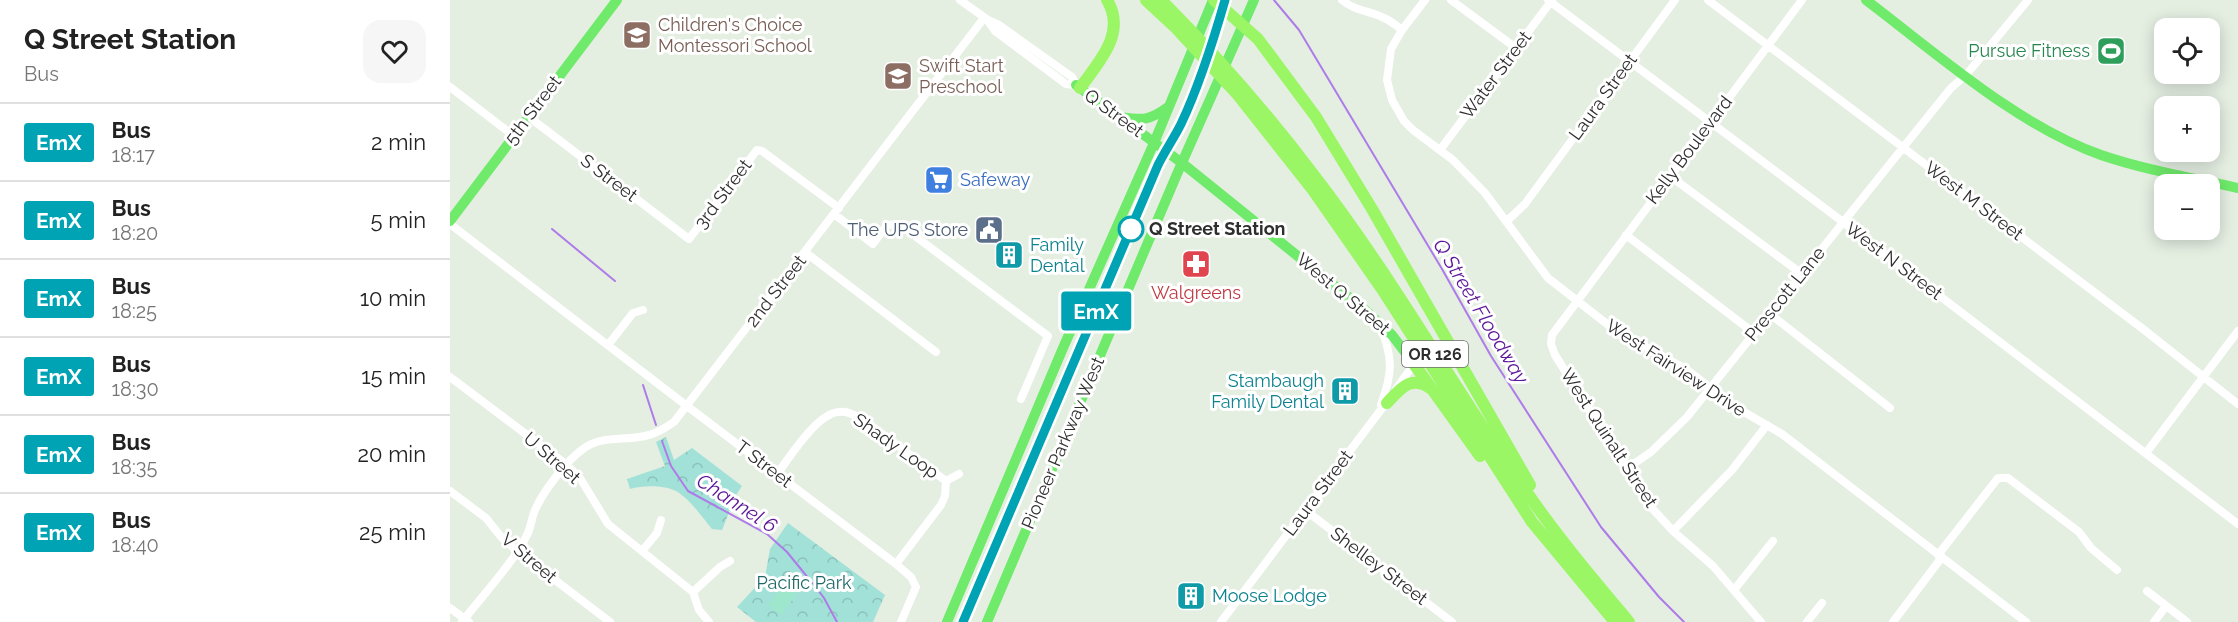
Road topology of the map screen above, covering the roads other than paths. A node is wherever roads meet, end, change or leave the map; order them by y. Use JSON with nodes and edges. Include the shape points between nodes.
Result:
{"nodes":[{"id":1,"x":617,"y":0,"type":"edge"},
{"id":2,"x":960,"y":0,"type":"edge"},
{"id":3,"x":1107,"y":0,"type":"edge"},
{"id":4,"x":1146,"y":0,"type":"edge"},
{"id":5,"x":1161,"y":0,"type":"edge"},
{"id":6,"x":1214,"y":0,"type":"edge"},
{"id":7,"x":1254,"y":0,"type":"edge"},
{"id":8,"x":1342,"y":0,"type":"edge"},
{"id":9,"x":1425,"y":0,"type":"edge"},
{"id":10,"x":1451,"y":0,"type":"edge"},
{"id":11,"x":1675,"y":0,"type":"edge"},
{"id":12,"x":1708,"y":0,"type":"edge"},
{"id":13,"x":1802,"y":0,"type":"edge"},
{"id":14,"x":1866,"y":0,"type":"edge"},
{"id":15,"x":2028,"y":0,"type":"edge"},
{"id":16,"x":1550,"y":1,"type":"edge"},
{"id":17,"x":986,"y":19,"type":"junction"},
{"id":18,"x":1176,"y":22,"type":"junction"},
{"id":19,"x":1244,"y":25,"type":"junction"},
{"id":20,"x":1402,"y":30,"type":"junction"},
{"id":21,"x":1767,"y":45,"type":"junction"},
{"id":22,"x":1516,"y":48,"type":"junction"},
{"id":23,"x":1629,"y":61,"type":"junction"},
{"id":24,"x":1966,"y":75,"type":"junction"},
{"id":25,"x":450,"y":87,"type":"edge"},
{"id":26,"x":1078,"y":87,"type":"junction"},
{"id":27,"x":1241,"y":90,"type":"junction"},
{"id":28,"x":1169,"y":106,"type":"junction"},
{"id":29,"x":1118,"y":116,"type":"junction"},
{"id":30,"x":528,"y":117,"type":"junction"},
{"id":31,"x":1710,"y":122,"type":"junction"},
{"id":32,"x":514,"y":136,"type":"junction"},
{"id":33,"x":1154,"y":143,"type":"junction"},
{"id":34,"x":1904,"y":148,"type":"junction"},
{"id":35,"x":1440,"y":150,"type":"junction"},
{"id":36,"x":1182,"y":163,"type":"junction"},
{"id":37,"x":1670,"y":176,"type":"junction"},
{"id":38,"x":2238,"y":188,"type":"edge"},
{"id":39,"x":837,"y":211,"type":"junction"},
{"id":40,"x":1507,"y":221,"type":"junction"},
{"id":41,"x":450,"y":222,"type":"edge"},
{"id":42,"x":1843,"y":222,"type":"junction"},
{"id":43,"x":1626,"y":235,"type":"junction"},
{"id":44,"x":689,"y":239,"type":"joint"},
{"id":45,"x":805,"y":252,"type":"junction"},
{"id":46,"x":1802,"y":274,"type":"junction"},
{"id":47,"x":1576,"y":301,"type":"junction"},
{"id":48,"x":643,"y":310,"type":"dead end"},
{"id":49,"x":1770,"y":314,"type":"junction"},
{"id":50,"x":1379,"y":322,"type":"junction"},
{"id":51,"x":2238,"y":331,"type":"edge"},
{"id":52,"x":1754,"y":333,"type":"junction"},
{"id":53,"x":608,"y":345,"type":"junction"},
{"id":54,"x":936,"y":352,"type":"dead end"},
{"id":55,"x":1414,"y":364,"type":"junction"},
{"id":56,"x":2204,"y":376,"type":"junction"},
{"id":57,"x":450,"y":377,"type":"edge"},
{"id":58,"x":1431,"y":388,"type":"junction"},
{"id":59,"x":1710,"y":388,"type":"junction"},
{"id":60,"x":1021,"y":399,"type":"dead end"},
{"id":61,"x":1387,"y":403,"type":"junction"},
{"id":62,"x":2238,"y":404,"type":"edge"},
{"id":63,"x":687,"y":406,"type":"junction"},
{"id":64,"x":1890,"y":408,"type":"dead end"},
{"id":65,"x":1378,"y":414,"type":"junction"},
{"id":66,"x":1767,"y":425,"type":"junction"},
{"id":67,"x":2146,"y":453,"type":"junction"},
{"id":68,"x":567,"y":465,"type":"junction"},
{"id":69,"x":1626,"y":469,"type":"junction"},
{"id":70,"x":777,"y":474,"type":"junction"},
{"id":71,"x":959,"y":474,"type":"dead end"},
{"id":72,"x":946,"y":481,"type":"junction"},
{"id":73,"x":450,"y":491,"type":"edge"},
{"id":74,"x":1305,"y":510,"type":"junction"},
{"id":75,"x":661,"y":520,"type":"dead end"},
{"id":76,"x":1532,"y":522,"type":"junction"},
{"id":77,"x":2238,"y":524,"type":"edge"},
{"id":78,"x":1673,"y":531,"type":"junction"},
{"id":79,"x":1773,"y":541,"type":"dead end"},
{"id":80,"x":1565,"y":546,"type":"junction"},
{"id":81,"x":516,"y":551,"type":"junction"},
{"id":82,"x":642,"y":551,"type":"junction"},
{"id":83,"x":1940,"y":556,"type":"junction"},
{"id":84,"x":730,"y":561,"type":"dead end"},
{"id":85,"x":896,"y":564,"type":"junction"},
{"id":86,"x":2117,"y":570,"type":"dead end"},
{"id":87,"x":1734,"y":590,"type":"junction"},
{"id":88,"x":2147,"y":591,"type":"dead end"},
{"id":89,"x":693,"y":592,"type":"junction"},
{"id":90,"x":1822,"y":603,"type":"dead end"},
{"id":91,"x":2166,"y":606,"type":"junction"},
{"id":92,"x":450,"y":608,"type":"edge"},
{"id":93,"x":465,"y":621,"type":"edge"},
{"id":94,"x":610,"y":622,"type":"edge"},
{"id":95,"x":709,"y":622,"type":"edge"},
{"id":96,"x":901,"y":622,"type":"edge"},
{"id":97,"x":947,"y":622,"type":"edge"},
{"id":98,"x":987,"y":622,"type":"edge"},
{"id":99,"x":1221,"y":622,"type":"edge"},
{"id":100,"x":1452,"y":622,"type":"edge"},
{"id":101,"x":1615,"y":622,"type":"edge"},
{"id":102,"x":1629,"y":622,"type":"edge"},
{"id":103,"x":1761,"y":622,"type":"edge"},
{"id":104,"x":1807,"y":622,"type":"edge"},
{"id":105,"x":1893,"y":622,"type":"edge"},
{"id":106,"x":2026,"y":622,"type":"edge"},
{"id":107,"x":2154,"y":622,"type":"edge"},
{"id":108,"x":2187,"y":622,"type":"edge"}],
"edges":[{"from":1,"to":30,"type":"main road","name":"5th Street"},
{"from":2,"to":17,"type":"street","name":"Q Street"},
{"from":3,"to":26,"type":"highway","via":[[1113,12],[1113,36]]},
{"from":4,"to":18,"type":"highway","number":"OR 126"},
{"from":5,"to":18,"type":"highway","number":"OR 126"},
{"from":6,"to":19,"type":"highway"},
{"from":6,"to":28,"type":"main road"},
{"from":7,"to":19,"type":"main road","name":"Pioneer Parkway West"},
{"from":8,"to":20,"type":"street","via":[[1359,11],[1383,17]]},
{"from":9,"to":20,"type":"street","name":"West Fairview Drive"},
{"from":10,"to":22,"type":"street"},
{"from":11,"to":23,"type":"street","name":"Laura Street"},
{"from":12,"to":21,"type":"street","name":"West M Street"},
{"from":13,"to":21,"type":"street","name":"Kelly Boulevard"},
{"from":14,"to":24,"type":"main road"},
{"from":15,"to":24,"type":"street","name":"Prescott Lane"},
{"from":16,"to":22,"type":"street","name":"Water Street"},
{"from":16,"to":23,"type":"street","name":"West N Street"},
{"from":17,"to":26,"type":"street","name":"Q Street","via":[[1072,77]]},
{"from":17,"to":39,"type":"street","name":"2nd Street"},
{"from":18,"to":27,"type":"highway","number":"OR 126"},
{"from":19,"to":36,"type":"main road","name":"Pioneer Parkway West"},
{"from":19,"to":80,"type":"highway","via":[[1316,117]]},
{"from":20,"to":35,"type":"street","name":"West Fairview Drive","via":[[1389,58],[1389,91],[1404,121]]},
{"from":21,"to":31,"type":"street","name":"Kelly Boulevard"},
{"from":21,"to":34,"type":"street","name":"West M Street"},
{"from":22,"to":35,"type":"street","name":"Water Street"},
{"from":23,"to":31,"type":"street","name":"West N Street"},
{"from":23,"to":40,"type":"street","name":"Laura Street","via":[[1525,204]]},
{"from":24,"to":34,"type":"street","name":"Prescott Lane"},
{"from":24,"to":38,"type":"main road","via":[[2031,121],[2090,150],[2128,163]]},
{"from":25,"to":32,"type":"street"},
{"from":26,"to":29,"type":"main road","name":"Q Street"},
{"from":27,"to":76,"type":"highway","number":"OR 126","via":[[1382,289]]},
{"from":27,"to":80,"type":"highway","number":"OR 126","via":[[1314,175],[1376,262]]},
{"from":28,"to":29,"type":"main road","via":[[1149,119]]},
{"from":28,"to":33,"type":"main road"},
{"from":29,"to":33,"type":"main road","name":"Q Street"},
{"from":30,"to":32,"type":"main road","name":"5th Street"},
{"from":30,"to":44,"type":"street","name":"S Street"},
{"from":31,"to":37,"type":"street","name":"Kelly Boulevard"},
{"from":31,"to":42,"type":"street","name":"West N Street"},
{"from":32,"to":41,"type":"main road","name":"5th Street"},
{"from":33,"to":36,"type":"main road","name":"Q Street"},
{"from":33,"to":97,"type":"main road"},
{"from":34,"to":42,"type":"street","name":"Prescott Lane"},
{"from":34,"to":56,"type":"street","name":"West M Street"},
{"from":35,"to":40,"type":"street","name":"West Fairview Drive","via":[[1468,174]]},
{"from":36,"to":50,"type":"main road","name":"West Q Street"},
{"from":36,"to":98,"type":"main road","name":"Pioneer Parkway West"},
{"from":37,"to":43,"type":"street","name":"Kelly Boulevard"},
{"from":37,"to":46,"type":"street"},
{"from":39,"to":44,"type":"street","name":"3rd Street","via":[[757,150]]},
{"from":39,"to":45,"type":"street","name":"2nd Street"},
{"from":39,"to":60,"type":"street","via":[[873,244],[887,225],[899,224],[1048,336]]},
{"from":40,"to":47,"type":"street","name":"West Fairview Drive","via":[[1548,278]]},
{"from":41,"to":53,"type":"street","name":"T Street"},
{"from":42,"to":46,"type":"street","name":"Prescott Lane"},
{"from":42,"to":67,"type":"street","name":"West N Street"},
{"from":43,"to":47,"type":"street","name":"Kelly Boulevard"},
{"from":43,"to":52,"type":"street"},
{"from":45,"to":54,"type":"street"},
{"from":45,"to":63,"type":"street","name":"2nd Street"},
{"from":46,"to":49,"type":"street","name":"Prescott Lane"},
{"from":47,"to":59,"type":"street","name":"West Fairview Drive","via":[[1616,331],[1686,369]]},
{"from":47,"to":69,"type":"street","name":"West Quinalt Street","via":[[1556,328],[1551,344]]},
{"from":48,"to":53,"type":"street","via":[[633,313]]},
{"from":49,"to":52,"type":"street","name":"Prescott Lane"},
{"from":49,"to":64,"type":"street"},
{"from":50,"to":55,"type":"main road","name":"West Q Street"},
{"from":50,"to":65,"type":"street","via":[[1391,366]]},
{"from":51,"to":56,"type":"street"},
{"from":52,"to":59,"type":"street","name":"Prescott Lane"},
{"from":53,"to":63,"type":"street","name":"T Street"},
{"from":55,"to":58,"type":"highway"},
{"from":55,"to":61,"type":"street","name":"Laura Street"},
{"from":56,"to":62,"type":"street","name":"West M Street"},
{"from":56,"to":67,"type":"street"},
{"from":57,"to":68,"type":"street","name":"U Street"},
{"from":58,"to":61,"type":"highway","via":[[1411,382]]},
{"from":58,"to":76,"type":"highway"},
{"from":59,"to":66,"type":"street","name":"West Fairview Drive"},
{"from":59,"to":69,"type":"street","name":"Prescott Lane","via":[[1666,440]]},
{"from":61,"to":65,"type":"street","name":"Laura Street"},
{"from":63,"to":68,"type":"street","name":"2nd Street","via":[[663,429],[646,436],[597,440]]},
{"from":63,"to":70,"type":"street","name":"T Street"},
{"from":65,"to":74,"type":"street","name":"Laura Street"},
{"from":66,"to":78,"type":"street","via":[[1732,470]]},
{"from":66,"to":83,"type":"street","name":"West Fairview Drive"},
{"from":67,"to":77,"type":"street","name":"West N Street"},
{"from":68,"to":81,"type":"street","name":"2nd Street","via":[[541,498]]},
{"from":68,"to":82,"type":"street","name":"U Street","via":[[580,478],[608,524]]},
{"from":69,"to":78,"type":"street","name":"West Quinalt Street","via":[[1650,506]]},
{"from":70,"to":72,"type":"street","name":"Shady Loop","via":[[816,424],[838,411],[861,419]]},
{"from":70,"to":85,"type":"street","name":"T Street"},
{"from":71,"to":72,"type":"street"},
{"from":72,"to":85,"type":"street","name":"Shady Loop","via":[[941,505]]},
{"from":73,"to":81,"type":"street","name":"V Street","via":[[486,518]]},
{"from":74,"to":99,"type":"street","name":"Laura Street"},
{"from":74,"to":100,"type":"street","name":"Shelley Street"},
{"from":75,"to":82,"type":"street","via":[[657,533]]},
{"from":76,"to":101,"type":"highway","number":"OR 126"},
{"from":78,"to":87,"type":"street","name":"West Quinalt Street"},
{"from":79,"to":87,"type":"street"},
{"from":80,"to":102,"type":"highway","number":"OR 126"},
{"from":81,"to":93,"type":"street","name":"2nd Street"},
{"from":81,"to":94,"type":"street","name":"V Street"},
{"from":82,"to":89,"type":"street","name":"U Street"},
{"from":83,"to":86,"type":"street","via":[[1998,478],[2008,478],[2079,532]]},
{"from":83,"to":105,"type":"street"},
{"from":83,"to":106,"type":"street","name":"West Fairview Drive"},
{"from":84,"to":89,"type":"street"},
{"from":85,"to":96,"type":"street","name":"T Street","via":[[916,587]]},
{"from":87,"to":103,"type":"street","name":"West Quinalt Street"},
{"from":88,"to":91,"type":"street"},
{"from":89,"to":95,"type":"street","name":"U Street","via":[[699,610]]},
{"from":90,"to":104,"type":"street"},
{"from":91,"to":107,"type":"street"},
{"from":91,"to":108,"type":"street"},
{"from":92,"to":93,"type":"street"}]}
